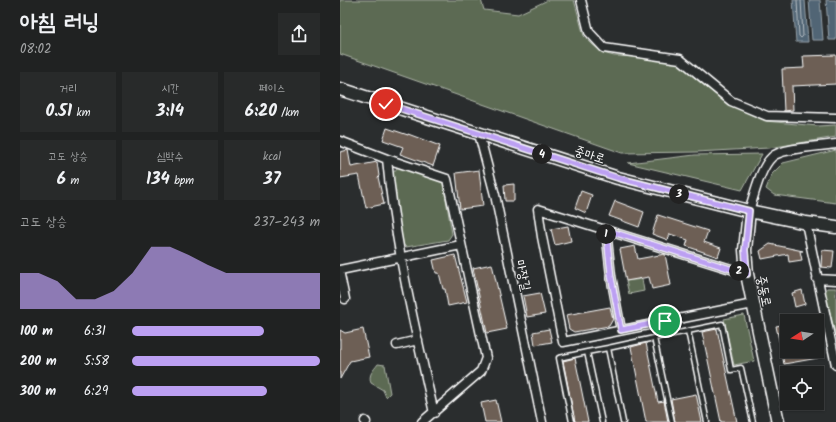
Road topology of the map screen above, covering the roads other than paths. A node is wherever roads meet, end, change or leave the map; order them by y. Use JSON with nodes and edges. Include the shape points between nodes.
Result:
{"nodes":[{"id":1,"x":582,"y":0,"type":"edge"},
{"id":2,"x":340,"y":89,"type":"edge"},
{"id":3,"x":836,"y":118,"type":"edge"},
{"id":4,"x":479,"y":134,"type":"junction"},
{"id":5,"x":340,"y":141,"type":"edge"},
{"id":6,"x":836,"y":144,"type":"edge"},
{"id":7,"x":387,"y":159,"type":"junction"},
{"id":8,"x":749,"y":211,"type":"junction"},
{"id":9,"x":806,"y":223,"type":"junction"},
{"id":10,"x":836,"y":227,"type":"edge"},
{"id":11,"x":606,"y":230,"type":"junction"},
{"id":12,"x":460,"y":245,"type":"junction"},
{"id":13,"x":400,"y":257,"type":"junction"},
{"id":14,"x":340,"y":270,"type":"edge"},
{"id":15,"x":747,"y":274,"type":"junction"},
{"id":16,"x":340,"y":275,"type":"edge"},
{"id":17,"x":817,"y":279,"type":"junction"},
{"id":18,"x":836,"y":280,"type":"edge"},
{"id":19,"x":345,"y":299,"type":"dead end"},
{"id":20,"x":753,"y":304,"type":"junction"},
{"id":21,"x":621,"y":330,"type":"junction"},
{"id":22,"x":688,"y":331,"type":"junction"},
{"id":23,"x":654,"y":338,"type":"junction"},
{"id":24,"x":418,"y":340,"type":"junction"},
{"id":25,"x":397,"y":345,"type":"dead end"},
{"id":26,"x":608,"y":348,"type":"junction"},
{"id":27,"x":587,"y":352,"type":"junction"},
{"id":28,"x":835,"y":359,"type":"edge"},
{"id":29,"x":434,"y":413,"type":"junction"},
{"id":30,"x":422,"y":422,"type":"edge"},
{"id":31,"x":542,"y":422,"type":"edge"},
{"id":32,"x":572,"y":422,"type":"edge"},
{"id":33,"x":602,"y":422,"type":"edge"},
{"id":34,"x":623,"y":422,"type":"edge"},
{"id":35,"x":672,"y":422,"type":"edge"},
{"id":36,"x":707,"y":422,"type":"edge"},
{"id":37,"x":753,"y":422,"type":"edge"},
{"id":38,"x":778,"y":422,"type":"edge"}],
"edges":[{"from":1,"to":3,"type":"street","via":[[589,32],[604,48],[680,59],[731,101],[767,116]]},
{"from":2,"to":4,"type":"street","name":"중마로"},
{"from":4,"to":8,"type":"street","name":"중마로","via":[[618,178]]},
{"from":4,"to":31,"type":"street","name":"마장길","via":[[495,195]]},
{"from":5,"to":7,"type":"street"},
{"from":6,"to":8,"type":"street","via":[[789,150],[772,156],[764,168]]},
{"from":7,"to":12,"type":"street","via":[[447,179]]},
{"from":7,"to":13,"type":"street"},
{"from":8,"to":9,"type":"street","name":"중마로"},
{"from":8,"to":15,"type":"street","name":"중동로","via":[[745,250]]},
{"from":9,"to":10,"type":"street","name":"중마로"},
{"from":9,"to":17,"type":"street"},
{"from":11,"to":15,"type":"street"},
{"from":11,"to":21,"type":"street"},
{"from":11,"to":21,"type":"street","via":[[538,209],[563,342]]},
{"from":12,"to":13,"type":"street"},
{"from":12,"to":29,"type":"street","via":[[486,358],[481,371]]},
{"from":13,"to":14,"type":"street"},
{"from":13,"to":24,"type":"street"},
{"from":15,"to":20,"type":"street","name":"중동로"},
{"from":16,"to":19,"type":"street"},
{"from":17,"to":18,"type":"street"},
{"from":17,"to":28,"type":"street"},
{"from":20,"to":21,"type":"street"},
{"from":20,"to":38,"type":"street","name":"중동로"},
{"from":22,"to":23,"type":"lane"},
{"from":22,"to":36,"type":"lane"},
{"from":22,"to":37,"type":"lane","via":[[722,324],[731,370],[741,368]]},
{"from":23,"to":26,"type":"lane"},
{"from":23,"to":35,"type":"lane"},
{"from":24,"to":25,"type":"street"},
{"from":24,"to":29,"type":"street"},
{"from":26,"to":27,"type":"lane"},
{"from":26,"to":34,"type":"lane"},
{"from":27,"to":32,"type":"lane","via":[[559,358]]},
{"from":27,"to":33,"type":"lane"},
{"from":29,"to":30,"type":"street"}]}
